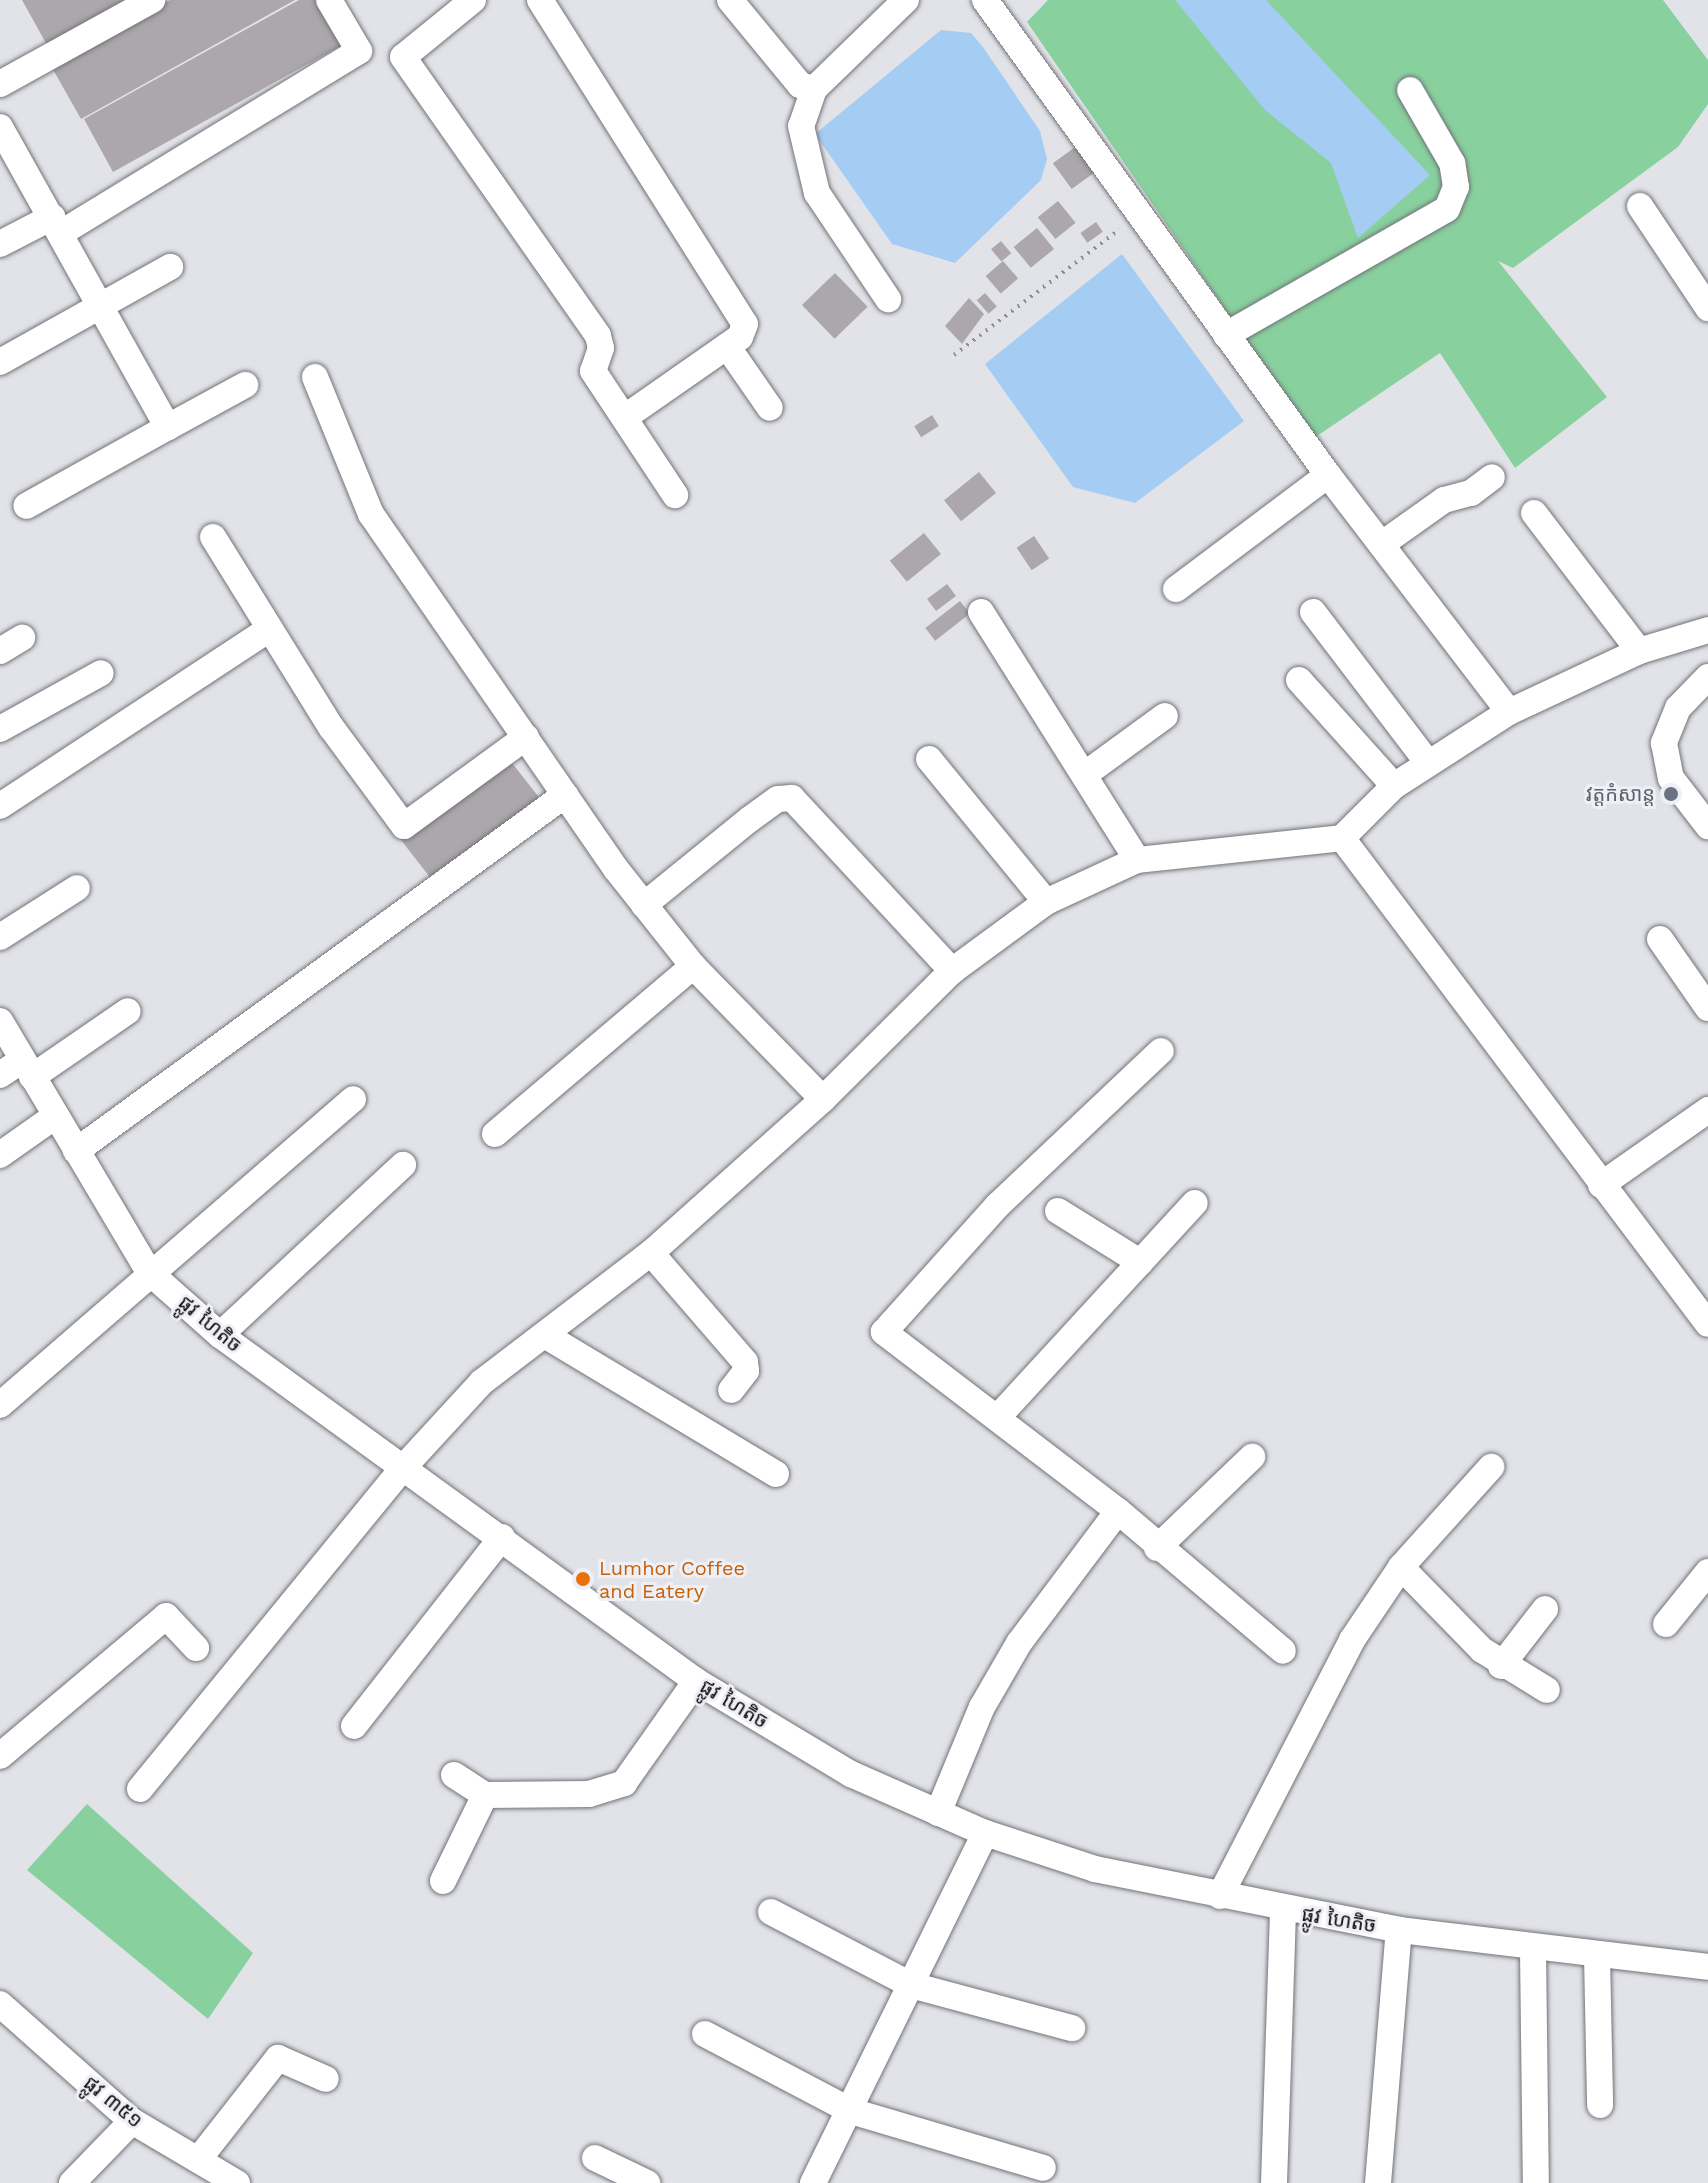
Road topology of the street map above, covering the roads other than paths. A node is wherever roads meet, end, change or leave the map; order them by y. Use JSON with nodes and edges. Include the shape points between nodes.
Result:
{"nodes":[{"id":1,"x":152,"y":0,"type":"edge"},
{"id":2,"x":329,"y":0,"type":"edge"},
{"id":3,"x":540,"y":0,"type":"edge"},
{"id":4,"x":730,"y":0,"type":"edge"},
{"id":5,"x":906,"y":0,"type":"edge"},
{"id":6,"x":985,"y":0,"type":"edge"},
{"id":7,"x":464,"y":3,"type":"edge"},
{"id":8,"x":0,"y":84,"type":"edge"},
{"id":9,"x":814,"y":89,"type":"junction"},
{"id":10,"x":1410,"y":90,"type":"dead end"},
{"id":11,"x":0,"y":127,"type":"edge"},
{"id":12,"x":1640,"y":206,"type":"dead end"},
{"id":13,"x":57,"y":225,"type":"junction"},
{"id":14,"x":0,"y":244,"type":"edge"},
{"id":15,"x":170,"y":267,"type":"dead end"},
{"id":16,"x":888,"y":299,"type":"dead end"},
{"id":17,"x":101,"y":305,"type":"junction"},
{"id":18,"x":1708,"y":308,"type":"edge"},
{"id":19,"x":1226,"y":335,"type":"junction"},
{"id":20,"x":727,"y":346,"type":"junction"},
{"id":21,"x":0,"y":362,"type":"edge"},
{"id":22,"x":315,"y":377,"type":"dead end"},
{"id":23,"x":245,"y":385,"type":"dead end"},
{"id":24,"x":770,"y":408,"type":"dead end"},
{"id":25,"x":624,"y":418,"type":"junction"},
{"id":26,"x":168,"y":427,"type":"junction"},
{"id":27,"x":1328,"y":475,"type":"junction"},
{"id":28,"x":1492,"y":477,"type":"dead end"},
{"id":29,"x":675,"y":495,"type":"dead end"},
{"id":30,"x":26,"y":506,"type":"dead end"},
{"id":31,"x":1534,"y":513,"type":"dead end"},
{"id":32,"x":213,"y":537,"type":"dead end"},
{"id":33,"x":1382,"y":544,"type":"junction"},
{"id":34,"x":1176,"y":589,"type":"dead end"},
{"id":35,"x":981,"y":612,"type":"dead end"},
{"id":36,"x":1313,"y":612,"type":"dead end"},
{"id":37,"x":269,"y":629,"type":"junction"},
{"id":38,"x":1708,"y":630,"type":"edge"},
{"id":39,"x":1639,"y":651,"type":"junction"},
{"id":40,"x":101,"y":673,"type":"dead end"},
{"id":41,"x":1708,"y":677,"type":"edge"},
{"id":42,"x":1299,"y":680,"type":"dead end"},
{"id":43,"x":1509,"y":712,"type":"junction"},
{"id":44,"x":1165,"y":716,"type":"dead end"},
{"id":45,"x":0,"y":729,"type":"edge"},
{"id":46,"x":526,"y":737,"type":"junction"},
{"id":47,"x":929,"y":759,"type":"dead end"},
{"id":48,"x":1428,"y":763,"type":"junction"},
{"id":49,"x":1084,"y":775,"type":"junction"},
{"id":50,"x":1394,"y":786,"type":"junction"},
{"id":51,"x":565,"y":795,"type":"junction"},
{"id":52,"x":0,"y":806,"type":"edge"},
{"id":53,"x":1708,"y":826,"type":"edge"},
{"id":54,"x":1342,"y":838,"type":"junction"},
{"id":55,"x":1137,"y":860,"type":"junction"},
{"id":56,"x":77,"y":888,"type":"dead end"},
{"id":57,"x":1046,"y":902,"type":"junction"},
{"id":58,"x":644,"y":905,"type":"junction"},
{"id":59,"x":0,"y":937,"type":"edge"},
{"id":60,"x":1660,"y":939,"type":"dead end"},
{"id":61,"x":693,"y":966,"type":"junction"},
{"id":62,"x":952,"y":971,"type":"junction"},
{"id":63,"x":1708,"y":1008,"type":"edge"},
{"id":64,"x":128,"y":1011,"type":"dead end"},
{"id":65,"x":0,"y":1021,"type":"edge"},
{"id":66,"x":1161,"y":1051,"type":"dead end"},
{"id":67,"x":27,"y":1069,"type":"junction"},
{"id":68,"x":0,"y":1075,"type":"edge"},
{"id":69,"x":353,"y":1099,"type":"dead end"},
{"id":70,"x":823,"y":1099,"type":"junction"},
{"id":71,"x":1708,"y":1110,"type":"edge"},
{"id":72,"x":55,"y":1116,"type":"junction"},
{"id":73,"x":495,"y":1134,"type":"dead end"},
{"id":74,"x":76,"y":1151,"type":"junction"},
{"id":75,"x":0,"y":1155,"type":"edge"},
{"id":76,"x":403,"y":1165,"type":"dead end"},
{"id":77,"x":1601,"y":1185,"type":"junction"},
{"id":78,"x":1195,"y":1203,"type":"dead end"},
{"id":79,"x":1058,"y":1211,"type":"dead end"},
{"id":80,"x":651,"y":1253,"type":"junction"},
{"id":81,"x":1140,"y":1262,"type":"junction"},
{"id":82,"x":149,"y":1272,"type":"junction"},
{"id":83,"x":1706,"y":1316,"type":"edge"},
{"id":84,"x":220,"y":1335,"type":"junction"},
{"id":85,"x":548,"y":1337,"type":"junction"},
{"id":86,"x":731,"y":1390,"type":"dead end"},
{"id":87,"x":0,"y":1405,"type":"edge"},
{"id":88,"x":997,"y":1418,"type":"junction"},
{"id":89,"x":1252,"y":1457,"type":"dead end"},
{"id":90,"x":1491,"y":1467,"type":"dead end"},
{"id":91,"x":402,"y":1469,"type":"junction"},
{"id":92,"x":776,"y":1474,"type":"dead end"},
{"id":93,"x":1118,"y":1511,"type":"junction"},
{"id":94,"x":502,"y":1537,"type":"junction"},
{"id":95,"x":1157,"y":1548,"type":"junction"},
{"id":96,"x":1401,"y":1567,"type":"junction"},
{"id":97,"x":1708,"y":1572,"type":"edge"},
{"id":98,"x":1545,"y":1609,"type":"dead end"},
{"id":99,"x":1666,"y":1624,"type":"dead end"},
{"id":100,"x":196,"y":1648,"type":"dead end"},
{"id":101,"x":1283,"y":1651,"type":"dead end"},
{"id":102,"x":1501,"y":1666,"type":"junction"},
{"id":103,"x":696,"y":1681,"type":"junction"},
{"id":104,"x":1547,"y":1690,"type":"dead end"},
{"id":105,"x":354,"y":1726,"type":"dead end"},
{"id":106,"x":0,"y":1756,"type":"edge"},
{"id":107,"x":454,"y":1775,"type":"dead end"},
{"id":108,"x":140,"y":1789,"type":"dead end"},
{"id":109,"x":485,"y":1795,"type":"junction"},
{"id":110,"x":938,"y":1813,"type":"junction"},
{"id":111,"x":985,"y":1833,"type":"junction"},
{"id":112,"x":443,"y":1881,"type":"dead end"},
{"id":113,"x":1220,"y":1896,"type":"junction"},
{"id":114,"x":1283,"y":1911,"type":"junction"},
{"id":115,"x":771,"y":1912,"type":"dead end"},
{"id":116,"x":1399,"y":1930,"type":"junction"},
{"id":117,"x":1533,"y":1950,"type":"junction"},
{"id":118,"x":1597,"y":1956,"type":"junction"},
{"id":119,"x":1708,"y":1967,"type":"edge"},
{"id":120,"x":911,"y":1985,"type":"junction"},
{"id":121,"x":0,"y":2004,"type":"edge"},
{"id":122,"x":1072,"y":2028,"type":"dead end"},
{"id":123,"x":705,"y":2034,"type":"dead end"},
{"id":124,"x":326,"y":2079,"type":"dead end"},
{"id":125,"x":1600,"y":2105,"type":"dead end"},
{"id":126,"x":851,"y":2111,"type":"junction"},
{"id":127,"x":132,"y":2121,"type":"junction"},
{"id":128,"x":595,"y":2158,"type":"dead end"},
{"id":129,"x":198,"y":2160,"type":"junction"},
{"id":130,"x":1043,"y":2168,"type":"dead end"},
{"id":131,"x":72,"y":2183,"type":"edge"},
{"id":132,"x":237,"y":2183,"type":"edge"},
{"id":133,"x":647,"y":2183,"type":"edge"},
{"id":134,"x":813,"y":2183,"type":"edge"},
{"id":135,"x":1274,"y":2183,"type":"edge"},
{"id":136,"x":1378,"y":2183,"type":"edge"},
{"id":137,"x":1536,"y":2183,"type":"edge"}],
"edges":[{"from":1,"to":8,"type":"street"},
{"from":2,"to":13,"type":"street","via":[[359,51]]},
{"from":3,"to":20,"type":"street","via":[[633,152],[715,268],[745,324],[745,331]]},
{"from":4,"to":9,"type":"street","via":[[800,85]]},
{"from":5,"to":9,"type":"street"},
{"from":6,"to":19,"type":"street"},
{"from":7,"to":25,"type":"street","via":[[403,57],[598,336],[601,348],[593,371]]},
{"from":9,"to":16,"type":"street","via":[[801,126],[808,169],[817,193]]},
{"from":10,"to":19,"type":"street","via":[[1452,163],[1456,187],[1447,209]]},
{"from":11,"to":13,"type":"street"},
{"from":12,"to":18,"type":"street"},
{"from":13,"to":14,"type":"street"},
{"from":13,"to":17,"type":"street"},
{"from":15,"to":17,"type":"street"},
{"from":17,"to":21,"type":"street"},
{"from":17,"to":26,"type":"street"},
{"from":19,"to":27,"type":"street"},
{"from":20,"to":24,"type":"street"},
{"from":20,"to":25,"type":"street"},
{"from":22,"to":46,"type":"street","via":[[371,514]]},
{"from":23,"to":26,"type":"street"},
{"from":25,"to":29,"type":"street"},
{"from":26,"to":30,"type":"street"},
{"from":27,"to":33,"type":"street"},
{"from":27,"to":34,"type":"street"},
{"from":28,"to":33,"type":"street","via":[[1471,493],[1444,500]]},
{"from":31,"to":39,"type":"street"},
{"from":32,"to":37,"type":"street"},
{"from":33,"to":43,"type":"street"},
{"from":35,"to":49,"type":"street"},
{"from":36,"to":48,"type":"street"},
{"from":37,"to":46,"type":"street","via":[[404,826]]},
{"from":37,"to":52,"type":"street"},
{"from":38,"to":39,"type":"street"},
{"from":39,"to":43,"type":"street"},
{"from":40,"to":45,"type":"street"},
{"from":41,"to":53,"type":"street","via":[[1678,708],[1664,743],[1671,778]]},
{"from":42,"to":50,"type":"street"},
{"from":43,"to":48,"type":"street"},
{"from":44,"to":49,"type":"street"},
{"from":46,"to":51,"type":"street"},
{"from":47,"to":57,"type":"street"},
{"from":48,"to":50,"type":"street"},
{"from":49,"to":55,"type":"street"},
{"from":50,"to":54,"type":"street"},
{"from":51,"to":58,"type":"street"},
{"from":51,"to":74,"type":"street"},
{"from":54,"to":55,"type":"street"},
{"from":54,"to":77,"type":"street"},
{"from":55,"to":57,"type":"street"},
{"from":56,"to":59,"type":"street"},
{"from":57,"to":62,"type":"street"},
{"from":58,"to":61,"type":"street"},
{"from":58,"to":62,"type":"street","via":[[750,819],[778,799],[792,798]]},
{"from":60,"to":63,"type":"street"},
{"from":61,"to":70,"type":"street"},
{"from":61,"to":73,"type":"street"},
{"from":62,"to":70,"type":"street"},
{"from":64,"to":67,"type":"street"},
{"from":65,"to":67,"type":"street","name":"ផ្លូវ ហៃតិច"},
{"from":66,"to":88,"type":"street","via":[[998,1205],[884,1332]]},
{"from":67,"to":68,"type":"street"},
{"from":67,"to":72,"type":"street","name":"ផ្លូវ ហៃតិច"},
{"from":69,"to":82,"type":"street"},
{"from":70,"to":80,"type":"street"},
{"from":71,"to":77,"type":"street"},
{"from":72,"to":74,"type":"street","name":"ផ្លូវ ហៃតិច"},
{"from":72,"to":75,"type":"street"},
{"from":74,"to":82,"type":"street","name":"ផ្លូវ ហៃតិច"},
{"from":76,"to":84,"type":"street"},
{"from":77,"to":83,"type":"street"},
{"from":78,"to":81,"type":"street"},
{"from":79,"to":81,"type":"street"},
{"from":80,"to":85,"type":"street"},
{"from":80,"to":86,"type":"street","via":[[745,1362],[746,1371]]},
{"from":81,"to":88,"type":"street"},
{"from":82,"to":84,"type":"street","name":"ផ្លូវ ហៃតិច"},
{"from":82,"to":87,"type":"street"},
{"from":84,"to":91,"type":"street","name":"ផ្លូវ ហៃតិច"},
{"from":85,"to":91,"type":"street","via":[[482,1382]]},
{"from":85,"to":92,"type":"street"},
{"from":88,"to":93,"type":"street"},
{"from":89,"to":95,"type":"street"},
{"from":90,"to":96,"type":"street"},
{"from":91,"to":94,"type":"street","name":"ផ្លូវ ហៃតិច"},
{"from":91,"to":108,"type":"street"},
{"from":93,"to":95,"type":"street"},
{"from":93,"to":110,"type":"street","via":[[1019,1643],[982,1707]]},
{"from":94,"to":103,"type":"street","name":"ផ្លូវ ហៃតិច"},
{"from":94,"to":105,"type":"street"},
{"from":95,"to":101,"type":"street"},
{"from":96,"to":102,"type":"street"},
{"from":96,"to":113,"type":"street","via":[[1321,1694]]},
{"from":97,"to":99,"type":"street"},
{"from":98,"to":102,"type":"street"},
{"from":100,"to":106,"type":"street","via":[[166,1616]]},
{"from":102,"to":104,"type":"street"},
{"from":103,"to":109,"type":"street","via":[[624,1783],[589,1794]]},
{"from":103,"to":110,"type":"street","name":"ផ្លូវ ហៃតិច","via":[[851,1774]]},
{"from":107,"to":109,"type":"street"},
{"from":109,"to":112,"type":"street"},
{"from":110,"to":111,"type":"street","name":"ផ្លូវ ហៃតិច"},
{"from":111,"to":113,"type":"street","name":"ផ្លូវ ហៃតិច","via":[[1095,1869]]},
{"from":111,"to":120,"type":"street"},
{"from":113,"to":114,"type":"street","name":"ផ្លូវ ហៃតិច"},
{"from":114,"to":116,"type":"street","name":"ផ្លូវ ហៃតិច"},
{"from":114,"to":135,"type":"street"},
{"from":115,"to":120,"type":"street"},
{"from":116,"to":117,"type":"street","name":"ផ្លូវ ហៃតិច"},
{"from":116,"to":136,"type":"street"},
{"from":117,"to":118,"type":"street","name":"ផ្លូវ ហៃតិច"},
{"from":117,"to":137,"type":"street"},
{"from":118,"to":119,"type":"street","name":"ផ្លូវ ហៃតិច"},
{"from":118,"to":125,"type":"street"},
{"from":120,"to":122,"type":"street"},
{"from":120,"to":126,"type":"street"},
{"from":121,"to":127,"type":"street","name":"ផ្លូវ ៣៥១"},
{"from":123,"to":126,"type":"street"},
{"from":124,"to":129,"type":"street","via":[[278,2058]]},
{"from":126,"to":130,"type":"street"},
{"from":126,"to":134,"type":"street"},
{"from":127,"to":129,"type":"street","name":"ផ្លូវ ៣៥១"},
{"from":127,"to":131,"type":"street"},
{"from":128,"to":133,"type":"street"},
{"from":129,"to":132,"type":"street","name":"ផ្លូវ ៣៥១"}]}
